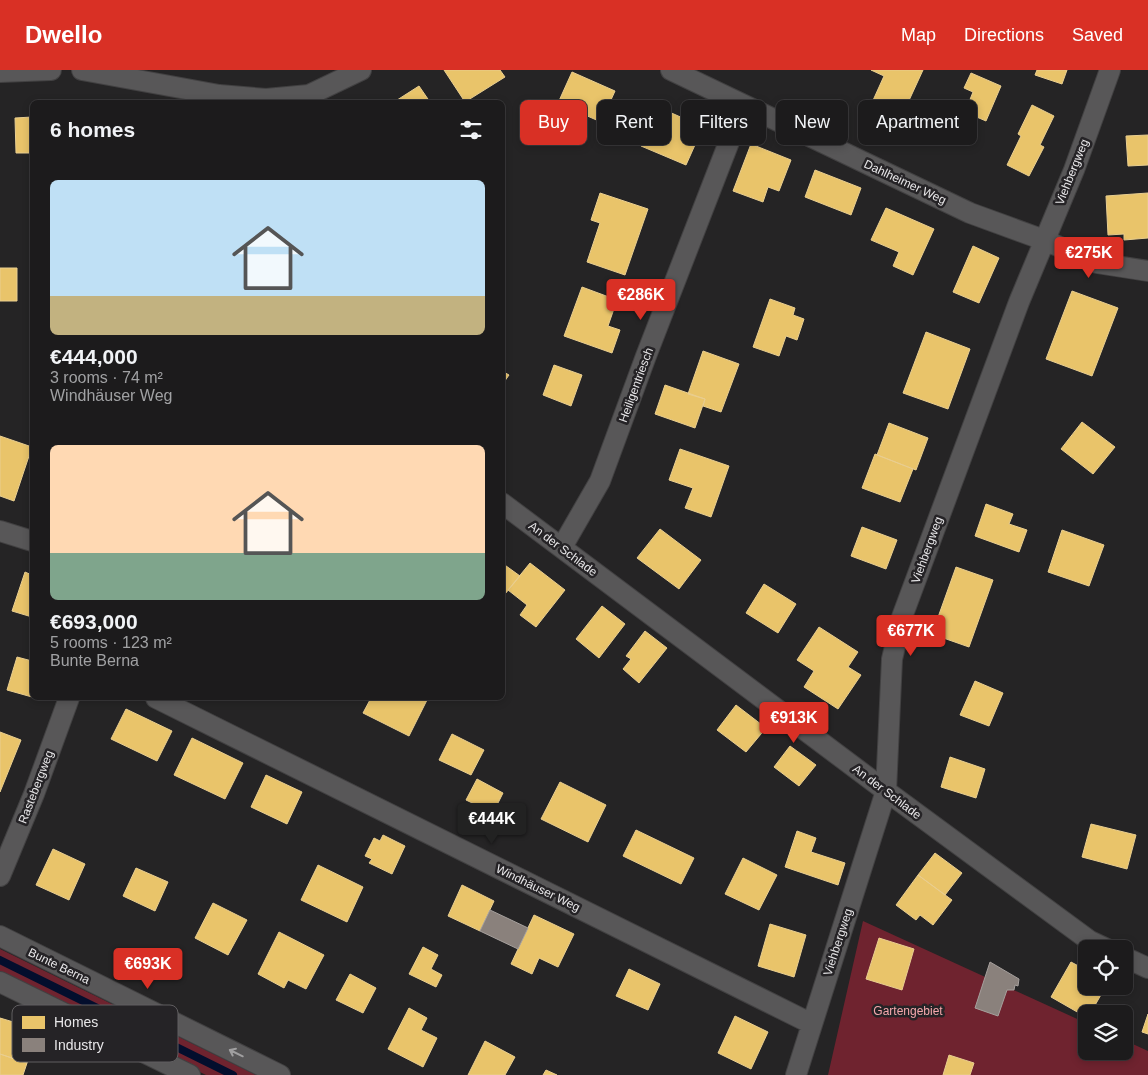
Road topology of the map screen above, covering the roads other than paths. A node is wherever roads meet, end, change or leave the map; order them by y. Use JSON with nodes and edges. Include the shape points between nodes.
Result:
{"nodes":[{"id":1,"x":51,"y":70,"type":"edge"},
{"id":2,"x":82,"y":70,"type":"edge"},
{"id":3,"x":361,"y":70,"type":"edge"},
{"id":4,"x":671,"y":70,"type":"edge"},
{"id":5,"x":1110,"y":70,"type":"edge"},
{"id":6,"x":0,"y":72,"type":"edge"},
{"id":7,"x":218,"y":98,"type":"edge"},
{"id":8,"x":731,"y":100,"type":"edge"},
{"id":9,"x":766,"y":117,"type":"edge"},
{"id":10,"x":728,"y":145,"type":"edge"},
{"id":11,"x":1044,"y":240,"type":"junction"},
{"id":12,"x":1148,"y":271,"type":"edge"},
{"id":13,"x":505,"y":505,"type":"edge"},
{"id":14,"x":0,"y":531,"type":"edge"},
{"id":15,"x":30,"y":540,"type":"edge"},
{"id":16,"x":562,"y":548,"type":"junction"},
{"id":17,"x":68,"y":700,"type":"edge"},
{"id":18,"x":160,"y":700,"type":"edge"},
{"id":19,"x":886,"y":791,"type":"junction"},
{"id":20,"x":0,"y":876,"type":"edge"},
{"id":21,"x":0,"y":936,"type":"edge"},
{"id":22,"x":1089,"y":940,"type":"edge"},
{"id":23,"x":1133,"y":961,"type":"edge"},
{"id":24,"x":1148,"y":968,"type":"edge"},
{"id":25,"x":0,"y":982,"type":"edge"},
{"id":26,"x":47,"y":1005,"type":"edge"},
{"id":27,"x":139,"y":1005,"type":"edge"},
{"id":28,"x":178,"y":1024,"type":"edge"},
{"id":29,"x":812,"y":1024,"type":"junction"},
{"id":30,"x":163,"y":1062,"type":"edge"},
{"id":31,"x":190,"y":1075,"type":"edge"},
{"id":32,"x":280,"y":1075,"type":"edge"},
{"id":33,"x":796,"y":1075,"type":"edge"}],
"edges":[{"from":1,"to":6,"type":"street"},
{"from":2,"to":7,"type":"street"},
{"from":3,"to":7,"type":"street","via":[[310,95],[266,99]]},
{"from":4,"to":8,"type":"street","name":"Dahlheimer Weg"},
{"from":5,"to":11,"type":"street","name":"Viehbergweg"},
{"from":9,"to":11,"type":"street","name":"Dahlheimer Weg","via":[[970,213]]},
{"from":10,"to":16,"type":"street","name":"Heiligentriesch","via":[[600,481]]},
{"from":11,"to":12,"type":"street","name":"Dahlheimer Weg","via":[[1098,263]]},
{"from":11,"to":19,"type":"street","name":"Viehbergweg","via":[[902,617],[892,659]]},
{"from":13,"to":16,"type":"street","name":"An der Schlade"},
{"from":14,"to":15,"type":"street"},
{"from":16,"to":19,"type":"street","name":"An der Schlade"},
{"from":17,"to":20,"type":"street","name":"Rastebergweg"},
{"from":18,"to":29,"type":"street","name":"Windhäuser Weg"},
{"from":19,"to":22,"type":"street","name":"An der Schlade"},
{"from":19,"to":29,"type":"street","name":"Viehbergweg"},
{"from":27,"to":21,"type":"street","name":"Bunte Berna","one_way":true},
{"from":23,"to":24,"type":"street"},
{"from":25,"to":26,"type":"street"},
{"from":32,"to":28,"type":"street","name":"Bunte Berna","one_way":true},
{"from":29,"to":33,"type":"street","name":"Viehbergweg"},
{"from":30,"to":31,"type":"street"}]}
